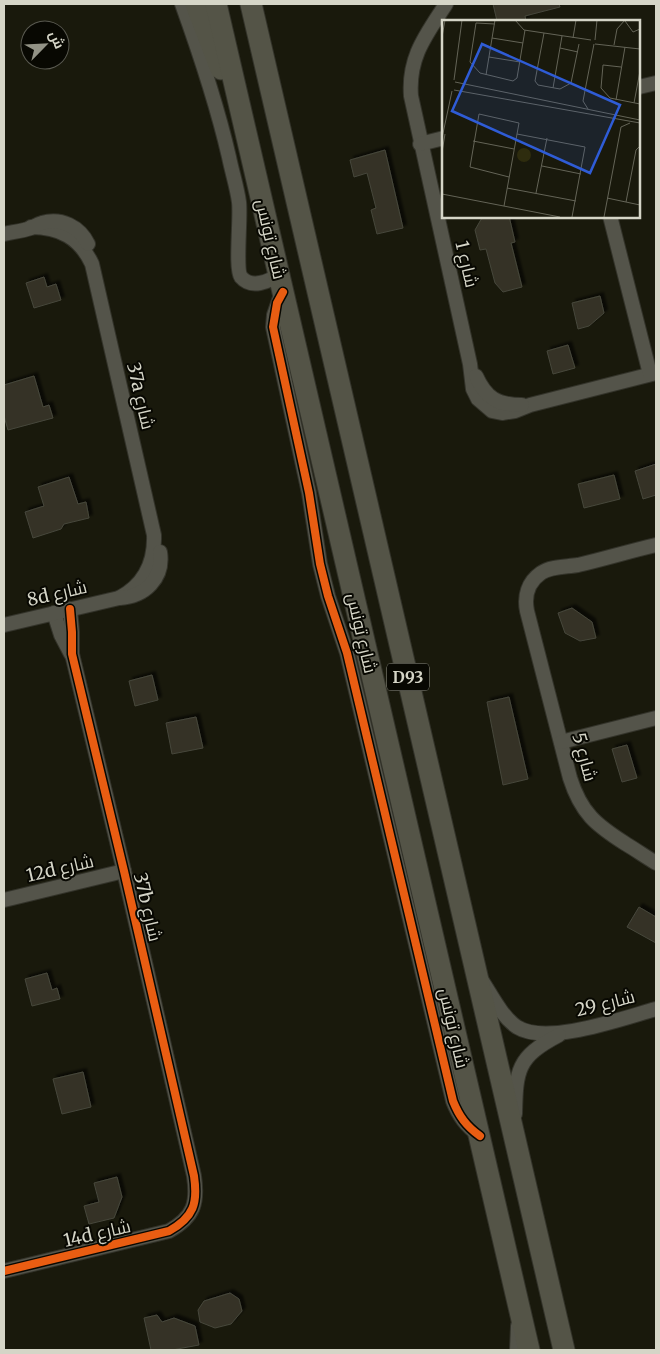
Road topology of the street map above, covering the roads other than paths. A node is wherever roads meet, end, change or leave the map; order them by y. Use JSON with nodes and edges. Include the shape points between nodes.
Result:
{"nodes":[{"id":1,"x":182,"y":4,"type":"edge"},
{"id":2,"x":196,"y":4,"type":"edge"},
{"id":3,"x":216,"y":4,"type":"edge"},
{"id":4,"x":251,"y":4,"type":"edge"},
{"id":5,"x":446,"y":4,"type":"edge"},
{"id":6,"x":656,"y":83,"type":"edge"},
{"id":7,"x":640,"y":87,"type":"edge"},
{"id":8,"x":239,"y":102,"type":"junction"},
{"id":9,"x":442,"y":138,"type":"edge"},
{"id":10,"x":420,"y":144,"type":"junction"},
{"id":11,"x":611,"y":218,"type":"edge"},
{"id":12,"x":4,"y":234,"type":"edge"},
{"id":13,"x":281,"y":283,"type":"junction"},
{"id":14,"x":653,"y":373,"type":"edge"},
{"id":15,"x":656,"y":545,"type":"edge"},
{"id":16,"x":152,"y":574,"type":"joint"},
{"id":17,"x":70,"y":609,"type":"junction"},
{"id":18,"x":54,"y":613,"type":"junction"},
{"id":19,"x":4,"y":625,"type":"edge"},
{"id":20,"x":72,"y":654,"type":"junction"},
{"id":21,"x":656,"y":718,"type":"edge"},
{"id":22,"x":561,"y":742,"type":"junction"},
{"id":23,"x":656,"y":863,"type":"edge"},
{"id":24,"x":124,"y":872,"type":"junction"},
{"id":25,"x":4,"y":900,"type":"edge"},
{"id":26,"x":476,"y":972,"type":"junction"},
{"id":27,"x":656,"y":1009,"type":"edge"},
{"id":28,"x":563,"y":1033,"type":"junction"},
{"id":29,"x":515,"y":1140,"type":"junction"},
{"id":30,"x":191,"y":1212,"type":"joint"},
{"id":31,"x":4,"y":1271,"type":"edge"},
{"id":32,"x":521,"y":1316,"type":"junction"},
{"id":33,"x":517,"y":1350,"type":"edge"},
{"id":34,"x":529,"y":1350,"type":"edge"},
{"id":35,"x":564,"y":1350,"type":"edge"}],
"edges":[{"from":1,"to":13,"type":"street","via":[[212,93],[237,192],[240,275],[252,284],[269,280]]},
{"from":2,"to":8,"type":"main road","via":[[214,54]]},
{"from":3,"to":8,"type":"main road","name":"شارع تونس","number":"D93"},
{"from":4,"to":26,"type":"main road","name":"شارع تونس","number":"D93"},
{"from":5,"to":10,"type":"street","name":"شارع 1","via":[[422,40],[410,76],[410,96]]},
{"from":6,"to":7,"type":"street"},
{"from":8,"to":13,"type":"main road","name":"شارع تونس","number":"D93"},
{"from":9,"to":10,"type":"street"},
{"from":10,"to":14,"type":"street","name":"شارع 1","via":[[470,364],[480,386],[492,399],[510,405],[530,404]]},
{"from":11,"to":14,"type":"street"},
{"from":12,"to":16,"type":"street","name":"37a شارع","via":[[48,221],[60,222],[92,264],[161,555],[159,569]]},
{"from":13,"to":32,"type":"main road","name":"شارع تونس","number":"D93"},
{"from":15,"to":22,"type":"street","name":"شارع 5","via":[[577,565],[548,577],[538,587],[532,624]]},
{"from":16,"to":17,"type":"street","name":"8d شارع","via":[[119,598]]},
{"from":17,"to":18,"type":"street","name":"8d شارع"},
{"from":17,"to":20,"type":"street","name":"37b شارع"},
{"from":18,"to":19,"type":"street","name":"8d شارع"},
{"from":18,"to":20,"type":"street","name":"37b شارع"},
{"from":20,"to":24,"type":"street","name":"37b شارع"},
{"from":21,"to":22,"type":"street"},
{"from":22,"to":23,"type":"street","name":"شارع 5","via":[[578,800],[590,817]]},
{"from":24,"to":25,"type":"street","name":"12d شارع"},
{"from":24,"to":30,"type":"street","name":"37b شارع","via":[[194,1176]]},
{"from":26,"to":28,"type":"street","name":"شارع 29","via":[[507,1018],[517,1027],[531,1033]]},
{"from":26,"to":29,"type":"main road","name":"شارع تونس","number":"D93"},
{"from":27,"to":28,"type":"street","name":"شارع 29"},
{"from":28,"to":29,"type":"street","name":"شارع 29","via":[[534,1050],[520,1070],[516,1090]]},
{"from":29,"to":35,"type":"main road","name":"شارع تونس","number":"D93"},
{"from":30,"to":31,"type":"street","name":"14d شارع","via":[[177,1226],[160,1234]]},
{"from":32,"to":33,"type":"street"},
{"from":32,"to":34,"type":"main road","name":"شارع تونس","number":"D93"}]}
